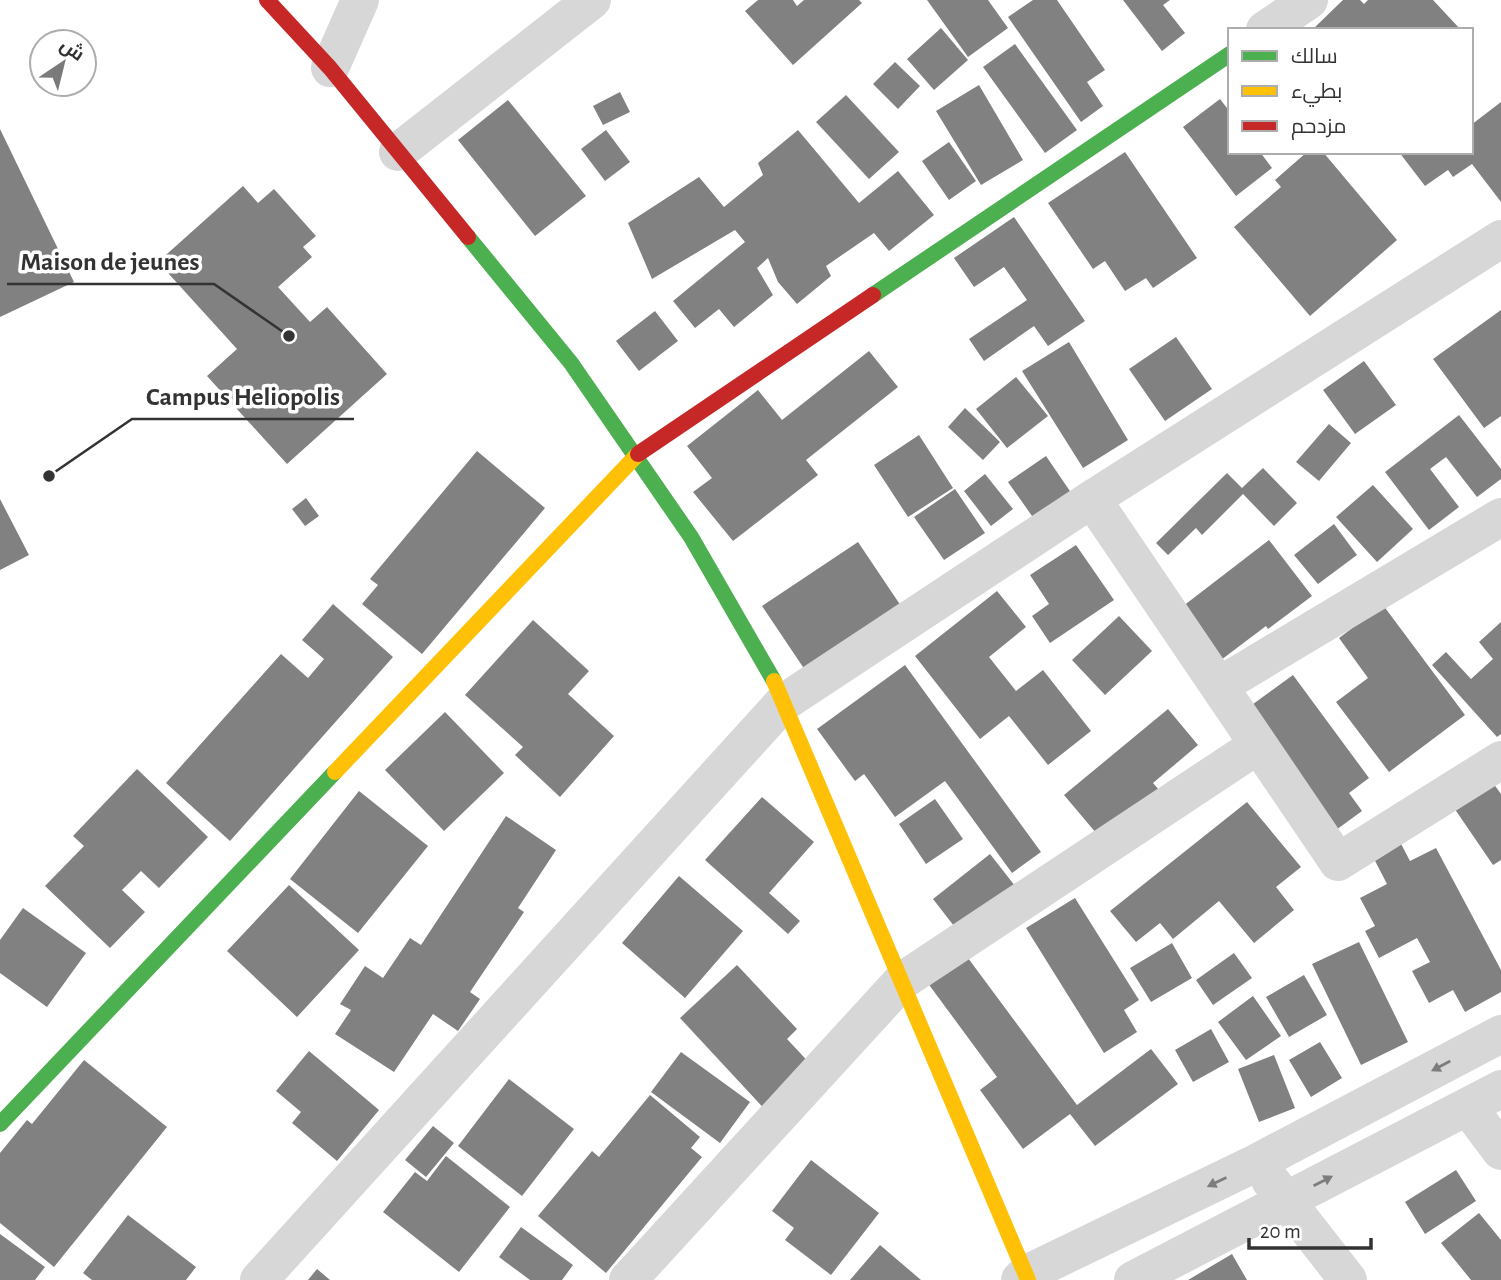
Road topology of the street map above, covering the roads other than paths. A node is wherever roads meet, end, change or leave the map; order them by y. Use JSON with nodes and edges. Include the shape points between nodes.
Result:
{"nodes":[{"id":1,"x":267,"y":0,"type":"edge"},
{"id":2,"x":360,"y":0,"type":"edge"},
{"id":3,"x":1309,"y":0,"type":"edge"},
{"id":4,"x":583,"y":4,"type":"edge"},
{"id":5,"x":1268,"y":28,"type":"edge"},
{"id":6,"x":1228,"y":55,"type":"edge"},
{"id":7,"x":330,"y":68,"type":"junction"},
{"id":8,"x":398,"y":152,"type":"junction"},
{"id":9,"x":1501,"y":239,"type":"edge"},
{"id":10,"x":635,"y":456,"type":"junction"},
{"id":11,"x":1092,"y":499,"type":"junction"},
{"id":12,"x":1501,"y":517,"type":"edge"},
{"id":13,"x":1219,"y":686,"type":"junction"},
{"id":14,"x":783,"y":703,"type":"junction"},
{"id":15,"x":1258,"y":745,"type":"junction"},
{"id":16,"x":1501,"y":760,"type":"edge"},
{"id":17,"x":902,"y":981,"type":"junction"},
{"id":18,"x":1501,"y":1034,"type":"edge"},
{"id":19,"x":1501,"y":1088,"type":"edge"},
{"id":20,"x":1468,"y":1107,"type":"junction"},
{"id":21,"x":0,"y":1124,"type":"edge"},
{"id":22,"x":1501,"y":1151,"type":"edge"},
{"id":23,"x":1256,"y":1163,"type":"junction"},
{"id":24,"x":1287,"y":1199,"type":"junction"},
{"id":25,"x":1024,"y":1278,"type":"edge"},
{"id":26,"x":259,"y":1280,"type":"edge"},
{"id":27,"x":628,"y":1280,"type":"edge"},
{"id":28,"x":1133,"y":1280,"type":"edge"},
{"id":29,"x":1348,"y":1280,"type":"edge"}],
"edges":[{"from":1,"to":7,"type":"street"},
{"from":2,"to":7,"type":"street"},
{"from":3,"to":5,"type":"street"},
{"from":4,"to":8,"type":"street"},
{"from":6,"to":10,"type":"street"},
{"from":7,"to":8,"type":"street"},
{"from":8,"to":10,"type":"street","via":[[571,363]]},
{"from":9,"to":11,"type":"street"},
{"from":10,"to":14,"type":"street","via":[[691,537],[772,675]]},
{"from":10,"to":21,"type":"street"},
{"from":11,"to":13,"type":"street"},
{"from":11,"to":14,"type":"street"},
{"from":12,"to":13,"type":"street"},
{"from":13,"to":15,"type":"street"},
{"from":14,"to":17,"type":"street"},
{"from":14,"to":26,"type":"street"},
{"from":15,"to":16,"type":"street","via":[[1338,862]]},
{"from":15,"to":17,"type":"street"},
{"from":17,"to":25,"type":"street"},
{"from":17,"to":27,"type":"street"},
{"from":18,"to":23,"type":"street","one_way":true},
{"from":19,"to":20,"type":"street"},
{"from":20,"to":22,"type":"street"},
{"from":24,"to":20,"type":"street","one_way":true},
{"from":23,"to":24,"type":"street"},
{"from":23,"to":25,"type":"street","one_way":true},
{"from":24,"to":28,"type":"street"},
{"from":24,"to":29,"type":"street"}]}
